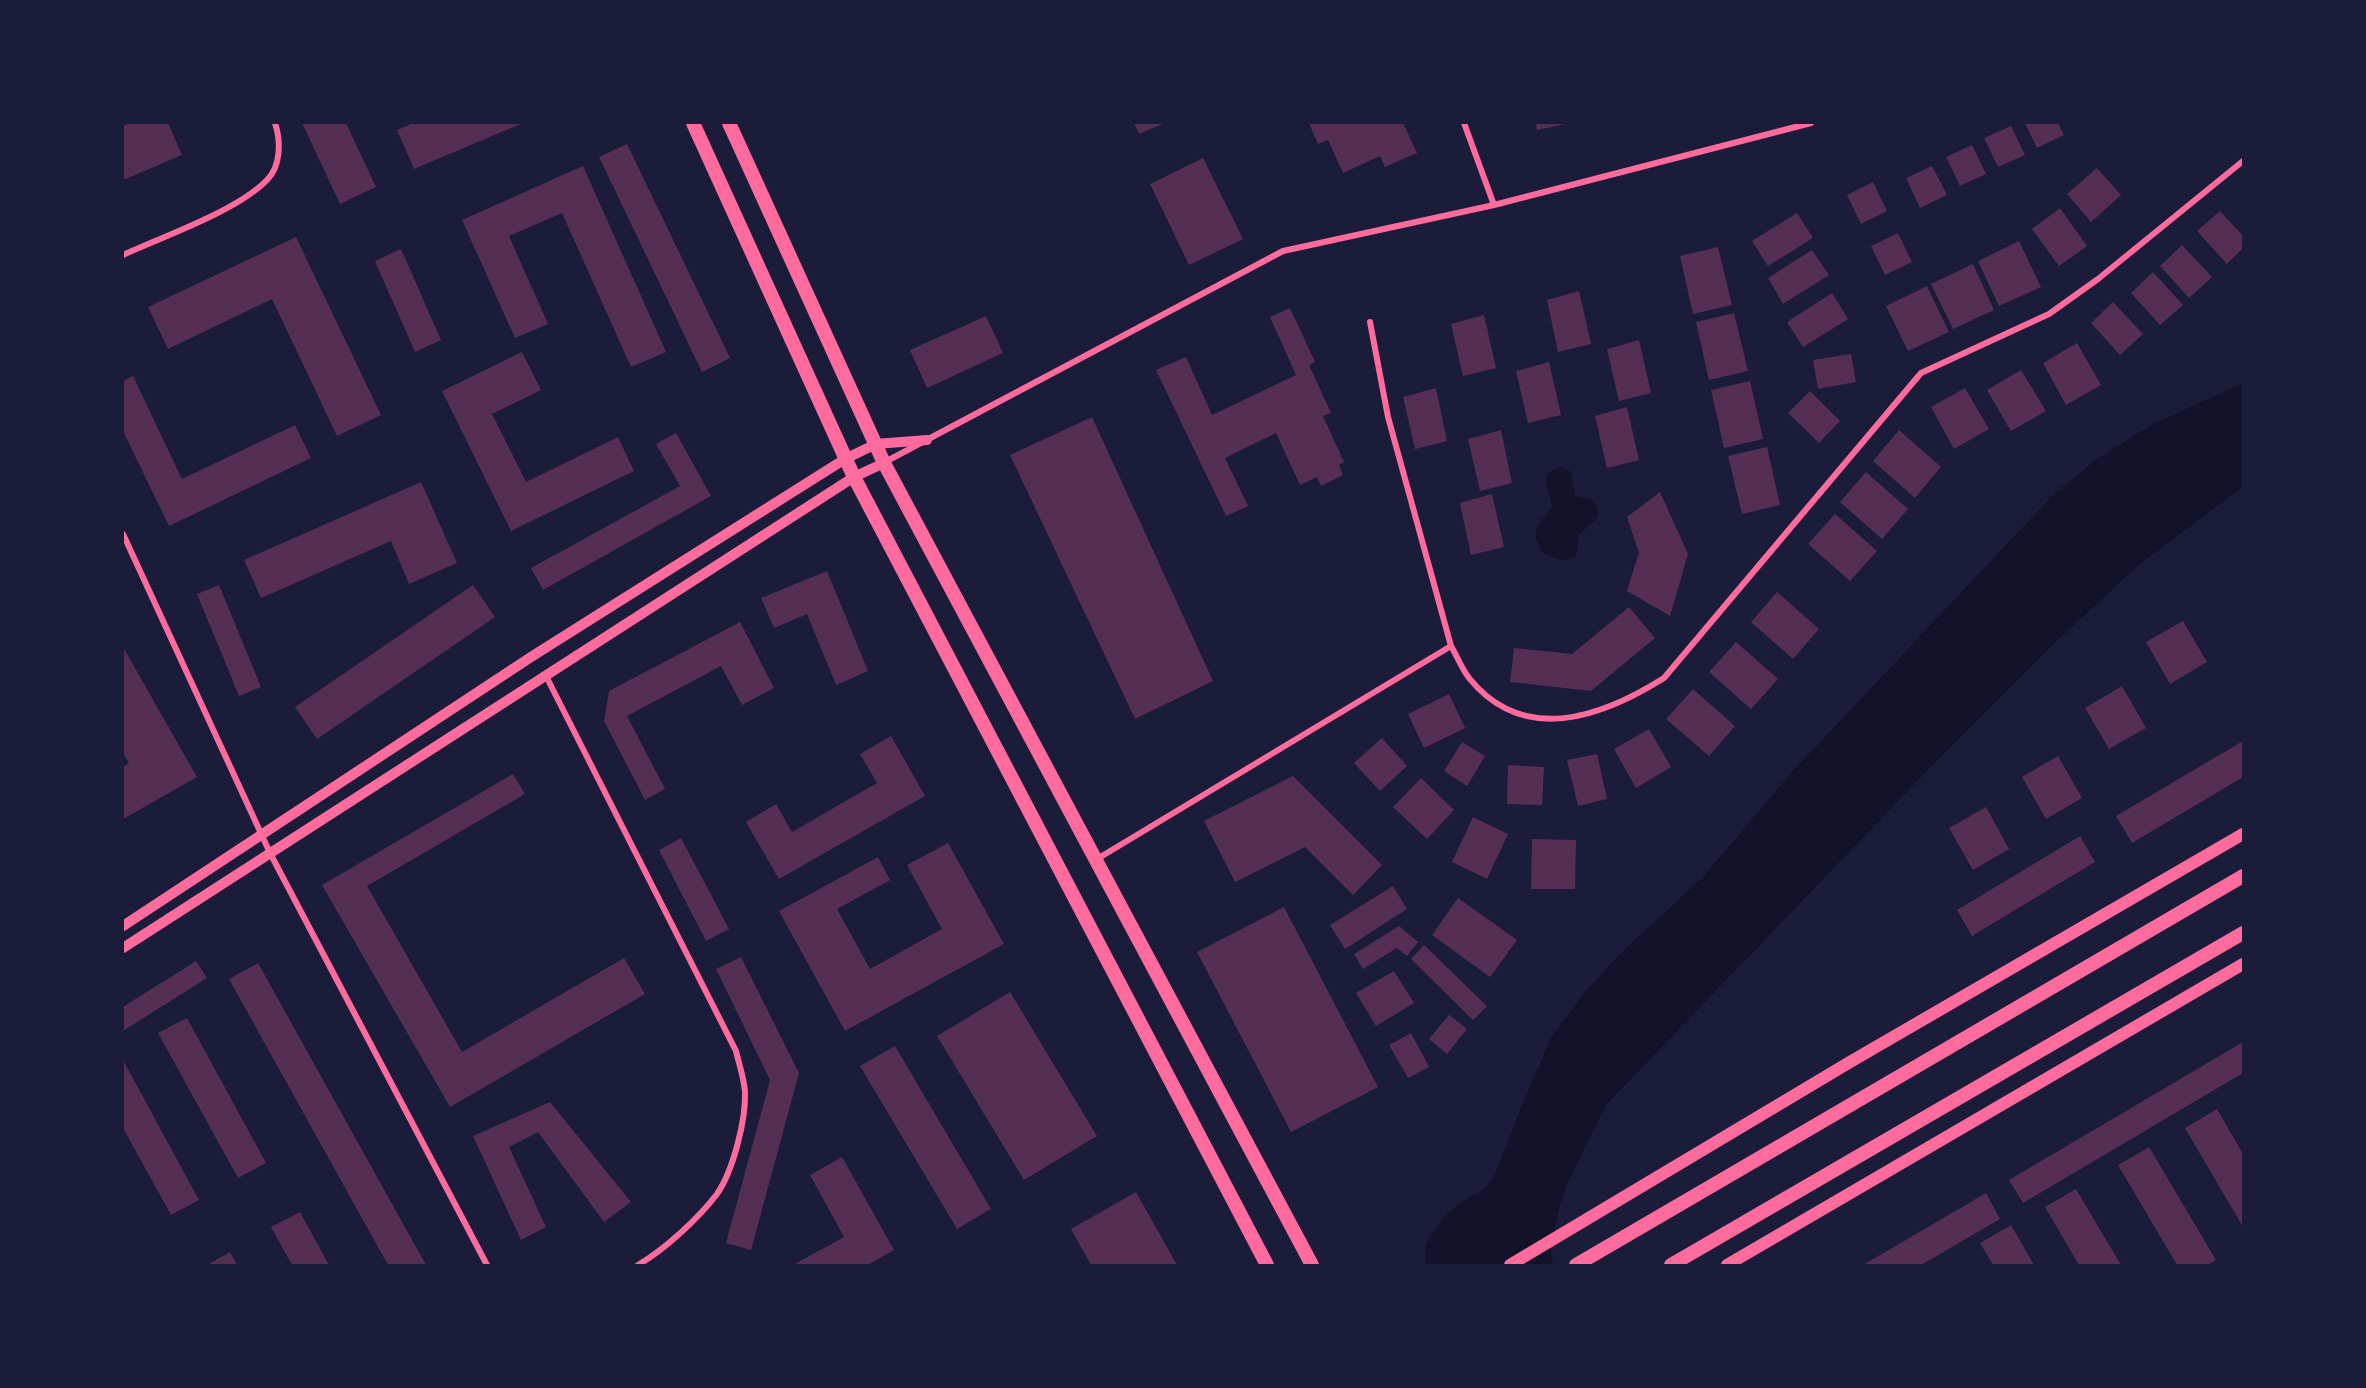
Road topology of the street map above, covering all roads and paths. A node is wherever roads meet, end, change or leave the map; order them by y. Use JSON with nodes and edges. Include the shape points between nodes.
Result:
{"nodes":[{"id":1,"x":275,"y":123,"type":"edge"},
{"id":2,"x":693,"y":123,"type":"edge"},
{"id":3,"x":729,"y":123,"type":"edge"},
{"id":4,"x":1464,"y":123,"type":"edge"},
{"id":5,"x":1811,"y":123,"type":"edge"},
{"id":6,"x":2243,"y":161,"type":"edge"},
{"id":7,"x":1494,"y":205,"type":"junction"},
{"id":8,"x":123,"y":255,"type":"edge"},
{"id":9,"x":1370,"y":322,"type":"dead end"},
{"id":10,"x":927,"y":440,"type":"junction"},
{"id":11,"x":876,"y":444,"type":"junction"},
{"id":12,"x":845,"y":459,"type":"junction"},
{"id":13,"x":884,"y":463,"type":"junction"},
{"id":14,"x":854,"y":477,"type":"junction"},
{"id":15,"x":123,"y":534,"type":"edge"},
{"id":16,"x":1452,"y":646,"type":"junction"},
{"id":17,"x":546,"y":676,"type":"junction"},
{"id":18,"x":2243,"y":834,"type":"edge"},
{"id":19,"x":262,"y":836,"type":"junction"},
{"id":20,"x":270,"y":853,"type":"junction"},
{"id":21,"x":1096,"y":859,"type":"junction"},
{"id":22,"x":2243,"y":876,"type":"edge"},
{"id":23,"x":123,"y":926,"type":"edge"},
{"id":24,"x":2243,"y":933,"type":"edge"},
{"id":25,"x":123,"y":948,"type":"edge"},
{"id":26,"x":2243,"y":964,"type":"edge"},
{"id":27,"x":488,"y":1265,"type":"edge"},
{"id":28,"x":638,"y":1265,"type":"edge"},
{"id":29,"x":1267,"y":1265,"type":"edge"},
{"id":30,"x":1312,"y":1265,"type":"edge"},
{"id":31,"x":1510,"y":1265,"type":"edge"},
{"id":32,"x":1576,"y":1265,"type":"edge"},
{"id":33,"x":1671,"y":1265,"type":"edge"},
{"id":34,"x":1726,"y":1265,"type":"edge"}],
"edges":[{"from":1,"to":8,"type":"street","via":[[279,134],[278,158],[269,179],[223,210]]},
{"from":2,"to":12,"type":"main road"},
{"from":3,"to":11,"type":"main road"},
{"from":4,"to":7,"type":"street"},
{"from":5,"to":7,"type":"street"},
{"from":6,"to":16,"type":"street","via":[[2049,314],[1921,374],[1687,652],[1664,678],[1640,693],[1593,713],[1563,720],[1537,718],[1491,699],[1468,677]]},
{"from":7,"to":10,"type":"street","via":[[1283,251]]},
{"from":9,"to":16,"type":"street","via":[[1388,417]]},
{"from":10,"to":11,"type":"street"},
{"from":10,"to":13,"type":"street"},
{"from":11,"to":12,"type":"street"},
{"from":11,"to":13,"type":"main road"},
{"from":12,"to":14,"type":"main road"},
{"from":12,"to":19,"type":"street","via":[[531,657]]},
{"from":13,"to":14,"type":"street"},
{"from":13,"to":21,"type":"main road"},
{"from":14,"to":17,"type":"street"},
{"from":14,"to":29,"type":"main road"},
{"from":15,"to":19,"type":"street"},
{"from":16,"to":21,"type":"street"},
{"from":17,"to":20,"type":"street"},
{"from":17,"to":28,"type":"street","via":[[736,1051],[745,1091],[742,1124],[717,1193],[653,1256]]},
{"from":18,"to":31,"type":"main road"},
{"from":19,"to":20,"type":"street"},
{"from":19,"to":23,"type":"street"},
{"from":20,"to":25,"type":"street"},
{"from":20,"to":27,"type":"street"},
{"from":21,"to":30,"type":"main road"},
{"from":22,"to":32,"type":"main road"},
{"from":24,"to":33,"type":"main road"},
{"from":26,"to":34,"type":"main road"}]}
